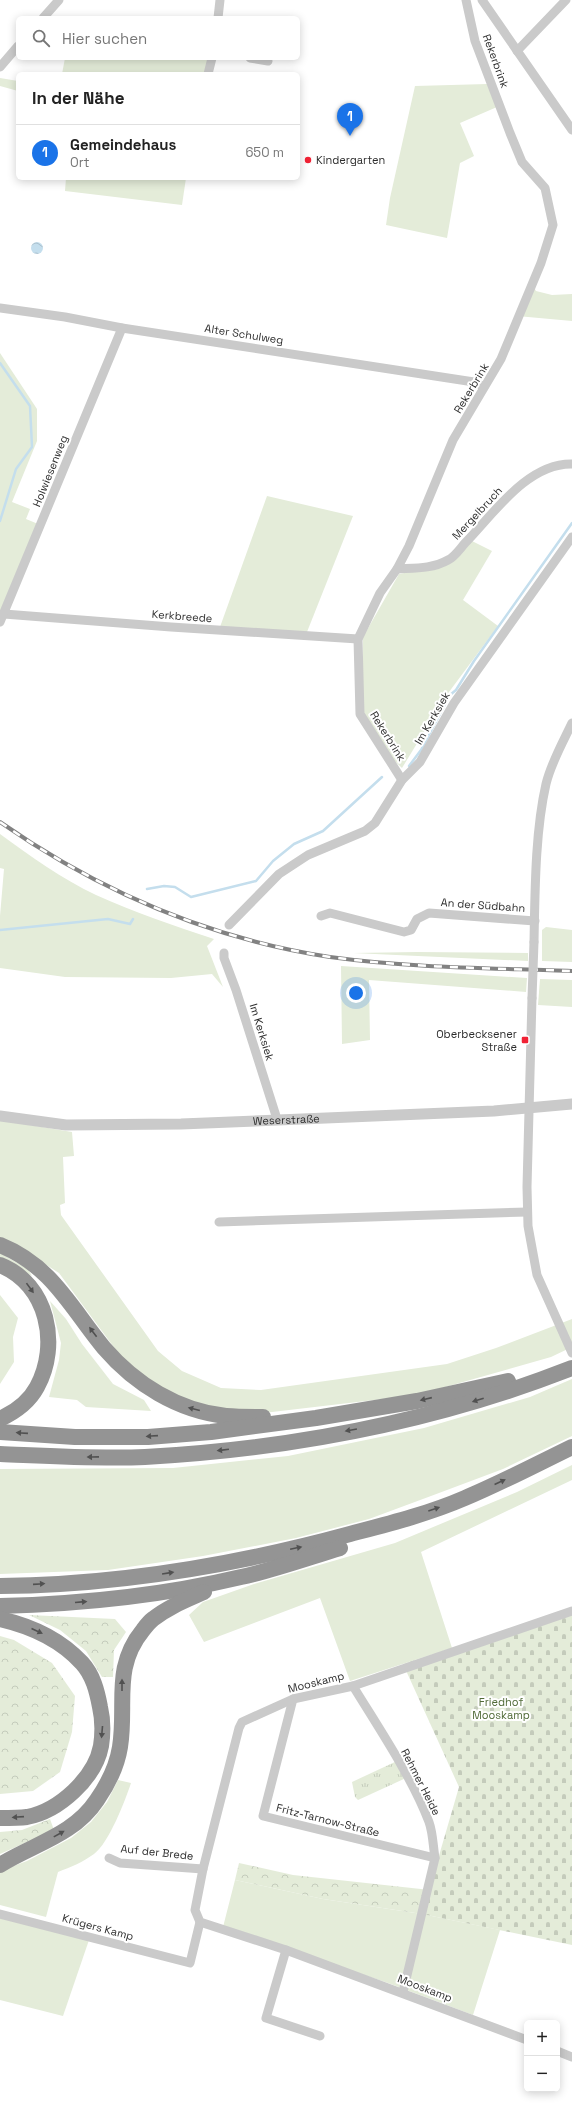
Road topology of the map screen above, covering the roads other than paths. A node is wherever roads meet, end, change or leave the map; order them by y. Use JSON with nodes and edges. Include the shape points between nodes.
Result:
{"nodes":[{"id":1,"x":59,"y":0,"type":"edge"},
{"id":2,"x":220,"y":0,"type":"edge"},
{"id":3,"x":466,"y":0,"type":"edge"},
{"id":4,"x":482,"y":0,"type":"edge"},
{"id":5,"x":566,"y":0,"type":"edge"},
{"id":6,"x":45,"y":16,"type":"edge"},
{"id":7,"x":218,"y":16,"type":"edge"},
{"id":8,"x":16,"y":48,"type":"edge"},
{"id":9,"x":517,"y":51,"type":"junction"},
{"id":10,"x":212,"y":60,"type":"edge"},
{"id":11,"x":262,"y":60,"type":"edge"},
{"id":12,"x":268,"y":61,"type":"dead end"},
{"id":13,"x":0,"y":67,"type":"edge"},
{"id":14,"x":208,"y":72,"type":"edge"},
{"id":15,"x":572,"y":130,"type":"edge"},
{"id":16,"x":0,"y":308,"type":"edge"},
{"id":17,"x":122,"y":328,"type":"junction"},
{"id":18,"x":484,"y":387,"type":"junction"},
{"id":19,"x":572,"y":464,"type":"edge"},
{"id":20,"x":572,"y":537,"type":"edge"},
{"id":21,"x":397,"y":569,"type":"junction"},
{"id":22,"x":2,"y":618,"type":"edge"},
{"id":23,"x":358,"y":639,"type":"junction"},
{"id":24,"x":572,"y":722,"type":"edge"},
{"id":25,"x":402,"y":780,"type":"junction"},
{"id":26,"x":322,"y":916,"type":"dead end"},
{"id":27,"x":535,"y":921,"type":"junction"},
{"id":28,"x":229,"y":925,"type":"dead end"},
{"id":29,"x":224,"y":953,"type":"dead end"},
{"id":30,"x":572,"y":1104,"type":"edge"},
{"id":31,"x":530,"y":1108,"type":"junction"},
{"id":32,"x":0,"y":1116,"type":"edge"},
{"id":33,"x":277,"y":1119,"type":"junction"},
{"id":34,"x":527,"y":1212,"type":"junction"},
{"id":35,"x":218,"y":1222,"type":"dead end"},
{"id":36,"x":0,"y":1245,"type":"edge"},
{"id":37,"x":0,"y":1265,"type":"edge"},
{"id":38,"x":572,"y":1353,"type":"edge"},
{"id":39,"x":572,"y":1368,"type":"edge"},
{"id":40,"x":555,"y":1374,"type":"junction"},
{"id":41,"x":316,"y":1418,"type":"junction"},
{"id":42,"x":0,"y":1419,"type":"edge"},
{"id":43,"x":0,"y":1432,"type":"edge"},
{"id":44,"x":572,"y":1447,"type":"edge"},
{"id":45,"x":0,"y":1454,"type":"edge"},
{"id":46,"x":404,"y":1520,"type":"junction"},
{"id":47,"x":243,"y":1577,"type":"junction"},
{"id":48,"x":0,"y":1586,"type":"edge"},
{"id":49,"x":0,"y":1606,"type":"edge"},
{"id":50,"x":572,"y":1611,"type":"edge"},
{"id":51,"x":0,"y":1619,"type":"edge"},
{"id":52,"x":353,"y":1686,"type":"junction"},
{"id":53,"x":293,"y":1699,"type":"junction"},
{"id":54,"x":0,"y":1818,"type":"edge"},
{"id":55,"x":109,"y":1858,"type":"dead end"},
{"id":56,"x":435,"y":1858,"type":"junction"},
{"id":57,"x":0,"y":1865,"type":"edge"},
{"id":58,"x":203,"y":1869,"type":"junction"},
{"id":59,"x":0,"y":1914,"type":"edge"},
{"id":60,"x":200,"y":1922,"type":"junction"},
{"id":61,"x":286,"y":1950,"type":"junction"},
{"id":62,"x":190,"y":1963,"type":"joint"},
{"id":63,"x":403,"y":1992,"type":"junction"},
{"id":64,"x":320,"y":2036,"type":"dead end"},
{"id":65,"x":524,"y":2039,"type":"edge"},
{"id":66,"x":560,"y":2052,"type":"edge"},
{"id":67,"x":572,"y":2057,"type":"edge"}],
"edges":[{"from":1,"to":6,"type":"street"},
{"from":2,"to":7,"type":"street"},
{"from":3,"to":18,"type":"street","name":"Rekerbrink","via":[[474,41],[522,162],[545,188],[553,225],[515,330],[501,360]]},
{"from":4,"to":9,"type":"street"},
{"from":5,"to":9,"type":"street"},
{"from":8,"to":13,"type":"street"},
{"from":9,"to":15,"type":"street"},
{"from":10,"to":14,"type":"street"},
{"from":11,"to":12,"type":"street"},
{"from":16,"to":17,"type":"street","name":"Alter Schulweg"},
{"from":17,"to":18,"type":"street","name":"Alter Schulweg","via":[[474,382]]},
{"from":17,"to":22,"type":"street","name":"Holwiesenweg"},
{"from":18,"to":21,"type":"street","name":"Rekerbrink","via":[[453,440]]},
{"from":19,"to":21,"type":"street","name":"Mergelbruch","via":[[544,471],[522,484],[498,506],[449,560],[428,568]]},
{"from":20,"to":25,"type":"street","name":"Im Kerksiek","via":[[454,703],[420,762]]},
{"from":21,"to":23,"type":"street","name":"Rekerbrink","via":[[380,593]]},
{"from":22,"to":23,"type":"street","name":"Kerkbreede"},
{"from":23,"to":25,"type":"street","name":"Rekerbrink","via":[[360,714]]},
{"from":24,"to":27,"type":"street","via":[[546,783],[538,842]]},
{"from":25,"to":28,"type":"street","name":"Im Kerksiek","via":[[375,823],[308,856],[279,874]]},
{"from":26,"to":27,"type":"street","name":"An der Südbahn","via":[[330,913],[404,932],[411,930],[417,919],[429,913]]},
{"from":27,"to":31,"type":"street","bridge":true},
{"from":29,"to":33,"type":"street","name":"Im Kerksiek"},
{"from":30,"to":31,"type":"street","name":"Weserstraße"},
{"from":31,"to":33,"type":"street","name":"Weserstraße"},
{"from":31,"to":34,"type":"street"},
{"from":32,"to":33,"type":"street","name":"Weserstraße","via":[[66,1125],[180,1124]]},
{"from":34,"to":35,"type":"street"},
{"from":34,"to":38,"type":"street","via":[[536,1275]]},
{"from":41,"to":36,"type":"highway","one_way":true,"via":[[226,1416],[189,1408],[163,1396],[139,1381],[121,1365],[48,1276],[21,1255]]},
{"from":37,"to":42,"type":"highway","one_way":true,"via":[[26,1283],[39,1300],[48,1322],[49,1339],[49,1354],[37,1388],[24,1404]]},
{"from":39,"to":40,"type":"highway"},
{"from":40,"to":41,"type":"highway","one_way":true},
{"from":40,"to":45,"type":"highway","one_way":true,"via":[[412,1419],[276,1444],[144,1457],[76,1458]]},
{"from":41,"to":43,"type":"highway","one_way":true,"via":[[211,1432],[148,1437],[75,1437]]},
{"from":46,"to":44,"type":"highway","one_way":true,"via":[[465,1498]]},
{"from":46,"to":47,"type":"highway","via":[[357,1543]]},
{"from":48,"to":46,"type":"highway","one_way":true,"via":[[102,1580],[213,1566],[309,1545]]},
{"from":49,"to":47,"type":"highway","one_way":true,"via":[[131,1598]]},
{"from":57,"to":47,"type":"highway","one_way":true,"via":[[63,1833],[83,1817],[97,1800],[112,1774],[120,1748],[122,1677],[127,1658],[136,1639],[152,1619],[178,1603]]},
{"from":50,"to":52,"type":"street","name":"Mooskamp"},
{"from":51,"to":54,"type":"highway","one_way":true,"via":[[37,1630],[65,1646],[78,1659],[97,1686],[103,1720],[100,1748],[88,1775],[71,1795],[52,1808],[28,1816]]},
{"from":52,"to":53,"type":"street","name":"Mooskamp"},
{"from":52,"to":56,"type":"street","name":"Rehmer Heide","via":[[404,1772],[429,1822]]},
{"from":53,"to":56,"type":"street","name":"Fritz-Tarnow-Straße","via":[[263,1816]]},
{"from":53,"to":58,"type":"street","name":"Mooskamp","via":[[242,1722]]},
{"from":55,"to":58,"type":"street","name":"Auf der Brede","via":[[120,1862]]},
{"from":56,"to":63,"type":"street","name":"Rehmer Heide"},
{"from":58,"to":60,"type":"street","name":"Mooskamp","via":[[195,1910]]},
{"from":59,"to":62,"type":"street","name":"Krügers Kamp"},
{"from":60,"to":61,"type":"street","name":"Mooskamp"},
{"from":60,"to":62,"type":"street","name":"Mooskamp"},
{"from":61,"to":63,"type":"street","name":"Mooskamp"},
{"from":61,"to":64,"type":"street","via":[[266,2018]]},
{"from":63,"to":65,"type":"street","name":"Mooskamp"},
{"from":66,"to":67,"type":"street"}]}
